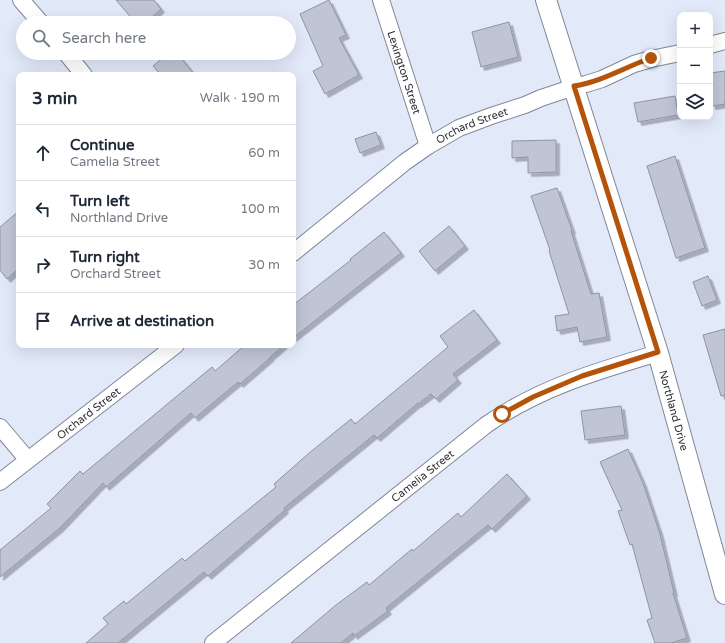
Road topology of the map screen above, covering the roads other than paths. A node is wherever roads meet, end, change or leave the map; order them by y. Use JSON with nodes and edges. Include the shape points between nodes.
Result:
{"nodes":[{"id":1,"x":21,"y":0,"type":"edge"},
{"id":2,"x":381,"y":0,"type":"edge"},
{"id":3,"x":546,"y":0,"type":"edge"},
{"id":4,"x":34,"y":16,"type":"edge"},
{"id":5,"x":725,"y":41,"type":"edge"},
{"id":6,"x":713,"y":45,"type":"edge"},
{"id":7,"x":677,"y":53,"type":"edge"},
{"id":8,"x":72,"y":60,"type":"edge"},
{"id":9,"x":82,"y":72,"type":"edge"},
{"id":10,"x":574,"y":86,"type":"junction"},
{"id":11,"x":428,"y":146,"type":"junction"},
{"id":12,"x":296,"y":251,"type":"edge"},
{"id":13,"x":172,"y":348,"type":"edge"},
{"id":14,"x":658,"y":352,"type":"junction"},
{"id":15,"x":0,"y":427,"type":"edge"},
{"id":16,"x":28,"y":460,"type":"junction"},
{"id":17,"x":0,"y":482,"type":"edge"},
{"id":18,"x":725,"y":594,"type":"edge"},
{"id":19,"x":213,"y":643,"type":"edge"}],
"edges":[{"from":1,"to":4,"type":"street"},
{"from":2,"to":11,"type":"street","name":"Lexington Street"},
{"from":3,"to":10,"type":"street","name":"Northland Drive"},
{"from":5,"to":6,"type":"street"},
{"from":7,"to":10,"type":"street","name":"Orchard Street","via":[[651,58],[602,79]]},
{"from":8,"to":9,"type":"street"},
{"from":10,"to":11,"type":"street","name":"Orchard Street","via":[[459,128]]},
{"from":10,"to":14,"type":"street","name":"Northland Drive"},
{"from":11,"to":12,"type":"street","name":"Orchard Street"},
{"from":13,"to":16,"type":"street","name":"Orchard Street"},
{"from":14,"to":18,"type":"street","name":"Northland Drive"},
{"from":14,"to":19,"type":"street","name":"Camelia Street","via":[[582,376],[533,397],[502,414]]},
{"from":15,"to":16,"type":"street"},
{"from":16,"to":17,"type":"street","name":"Orchard Street"}]}
